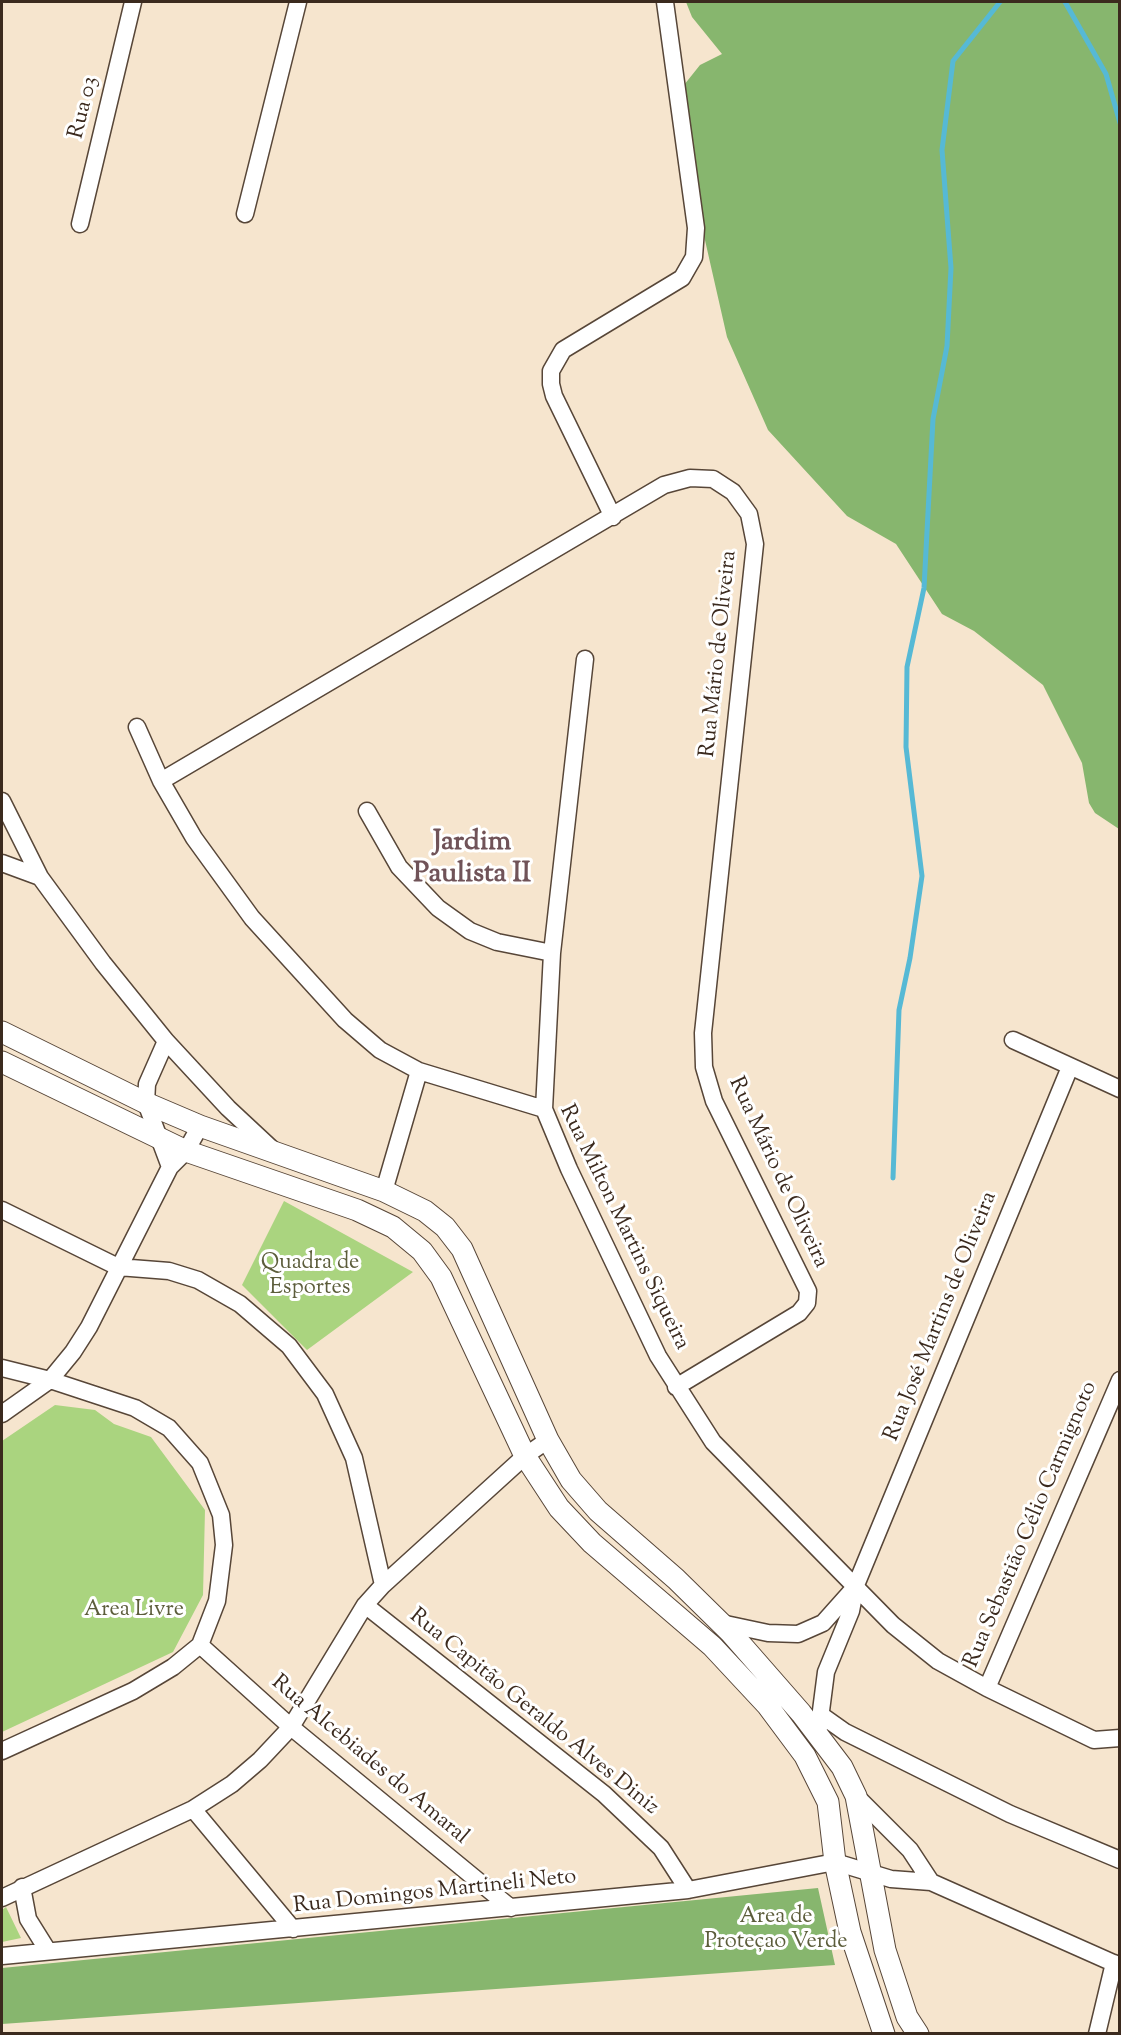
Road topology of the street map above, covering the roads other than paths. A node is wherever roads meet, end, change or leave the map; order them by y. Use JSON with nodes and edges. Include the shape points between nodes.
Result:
{"nodes":[{"id":1,"x":133,"y":2,"type":"edge"},
{"id":2,"x":298,"y":2,"type":"edge"},
{"id":3,"x":665,"y":2,"type":"edge"},
{"id":4,"x":245,"y":214,"type":"dead end"},
{"id":5,"x":80,"y":224,"type":"dead end"},
{"id":6,"x":613,"y":517,"type":"junction"},
{"id":7,"x":585,"y":659,"type":"dead end"},
{"id":8,"x":137,"y":727,"type":"dead end"},
{"id":9,"x":161,"y":782,"type":"junction"},
{"id":10,"x":2,"y":801,"type":"edge"},
{"id":11,"x":367,"y":811,"type":"dead end"},
{"id":12,"x":2,"y":863,"type":"edge"},
{"id":13,"x":40,"y":877,"type":"junction"},
{"id":14,"x":552,"y":953,"type":"junction"},
{"id":15,"x":2,"y":1032,"type":"edge"},
{"id":16,"x":1013,"y":1040,"type":"dead end"},
{"id":17,"x":166,"y":1041,"type":"junction"},
{"id":18,"x":2,"y":1062,"type":"edge"},
{"id":19,"x":1070,"y":1067,"type":"junction"},
{"id":20,"x":418,"y":1071,"type":"junction"},
{"id":21,"x":1119,"y":1089,"type":"edge"},
{"id":22,"x":146,"y":1102,"type":"junction"},
{"id":23,"x":544,"y":1109,"type":"junction"},
{"id":24,"x":200,"y":1126,"type":"junction"},
{"id":25,"x":159,"y":1139,"type":"junction"},
{"id":26,"x":186,"y":1151,"type":"junction"},
{"id":27,"x":277,"y":1154,"type":"junction"},
{"id":28,"x":170,"y":1167,"type":"junction"},
{"id":29,"x":384,"y":1191,"type":"junction"},
{"id":30,"x":2,"y":1210,"type":"edge"},
{"id":31,"x":118,"y":1267,"type":"junction"},
{"id":32,"x":2,"y":1368,"type":"edge"},
{"id":33,"x":50,"y":1380,"type":"junction"},
{"id":34,"x":1119,"y":1380,"type":"edge"},
{"id":35,"x":676,"y":1387,"type":"junction"},
{"id":36,"x":2,"y":1414,"type":"edge"},
{"id":37,"x":548,"y":1440,"type":"junction"},
{"id":38,"x":525,"y":1456,"type":"junction"},
{"id":39,"x":856,"y":1585,"type":"junction"},
{"id":40,"x":383,"y":1586,"type":"junction"},
{"id":41,"x":365,"y":1605,"type":"junction"},
{"id":42,"x":721,"y":1623,"type":"junction"},
{"id":43,"x":200,"y":1645,"type":"junction"},
{"id":44,"x":987,"y":1688,"type":"junction"},
{"id":45,"x":819,"y":1725,"type":"junction"},
{"id":46,"x":291,"y":1727,"type":"junction"},
{"id":47,"x":1119,"y":1738,"type":"edge"},
{"id":48,"x":2,"y":1751,"type":"edge"},
{"id":49,"x":856,"y":1796,"type":"junction"},
{"id":50,"x":193,"y":1809,"type":"junction"},
{"id":51,"x":1119,"y":1860,"type":"edge"},
{"id":52,"x":835,"y":1862,"type":"junction"},
{"id":53,"x":869,"y":1874,"type":"junction"},
{"id":54,"x":931,"y":1882,"type":"junction"},
{"id":55,"x":22,"y":1887,"type":"junction"},
{"id":56,"x":688,"y":1890,"type":"junction"},
{"id":57,"x":2,"y":1898,"type":"edge"},
{"id":58,"x":511,"y":1908,"type":"junction"},
{"id":59,"x":293,"y":1929,"type":"junction"},
{"id":60,"x":48,"y":1951,"type":"junction"},
{"id":61,"x":2,"y":1956,"type":"edge"},
{"id":62,"x":1117,"y":1965,"type":"edge"},
{"id":63,"x":884,"y":2034,"type":"edge"},
{"id":64,"x":918,"y":2034,"type":"edge"},
{"id":65,"x":1097,"y":2034,"type":"edge"}],
"edges":[{"from":1,"to":5,"type":"street","name":"Rua 03"},
{"from":2,"to":4,"type":"street"},
{"from":3,"to":6,"type":"street","via":[[696,228],[694,257],[681,278],[563,350],[551,371],[554,396]]},
{"from":6,"to":9,"type":"street","name":"Rua Mário de Oliveira"},
{"from":6,"to":35,"type":"street","name":"Rua Mário de Oliveira","via":[[664,485],[690,478],[713,479],[733,492],[749,514],[755,544],[703,1033],[705,1067],[714,1101],[808,1297],[799,1313]]},
{"from":7,"to":14,"type":"street"},
{"from":8,"to":9,"type":"street","name":"Rua Milton Martins Siqueira"},
{"from":9,"to":20,"type":"street","name":"Rua Milton Martins Siqueira","via":[[194,838],[252,918],[345,1020],[380,1050]]},
{"from":10,"to":13,"type":"street"},
{"from":11,"to":14,"type":"street","via":[[399,867],[438,908],[470,931],[497,942]]},
{"from":12,"to":13,"type":"street"},
{"from":13,"to":17,"type":"street"},
{"from":14,"to":23,"type":"street"},
{"from":15,"to":22,"type":"street"},
{"from":16,"to":19,"type":"street"},
{"from":17,"to":22,"type":"street","via":[[147,1084]]},
{"from":17,"to":27,"type":"street"},
{"from":18,"to":25,"type":"street"},
{"from":19,"to":21,"type":"street"},
{"from":19,"to":39,"type":"street","name":"Rua José Martins de Oliveira"},
{"from":20,"to":23,"type":"street","name":"Rua Milton Martins Siqueira"},
{"from":20,"to":29,"type":"street"},
{"from":22,"to":24,"type":"street"},
{"from":22,"to":25,"type":"street"},
{"from":23,"to":35,"type":"street","name":"Rua Milton Martins Siqueira"},
{"from":24,"to":26,"type":"street"},
{"from":24,"to":27,"type":"street"},
{"from":25,"to":26,"type":"street"},
{"from":25,"to":28,"type":"street"},
{"from":26,"to":28,"type":"street"},
{"from":26,"to":38,"type":"street","via":[[357,1210],[393,1227],[422,1251],[441,1277]]},
{"from":27,"to":29,"type":"street"},
{"from":28,"to":31,"type":"street"},
{"from":29,"to":37,"type":"street","via":[[425,1211],[445,1227],[462,1249]]},
{"from":30,"to":31,"type":"street"},
{"from":31,"to":33,"type":"street","via":[[89,1327]]},
{"from":31,"to":40,"type":"street","via":[[169,1271],[198,1280],[240,1304],[289,1346],[325,1394],[354,1458]]},
{"from":32,"to":33,"type":"street"},
{"from":33,"to":36,"type":"street"},
{"from":33,"to":43,"type":"street","via":[[135,1408],[169,1428],[200,1463],[222,1515],[224,1545],[217,1601]]},
{"from":34,"to":44,"type":"street","name":"Rua Sebastião Célio Carmignoto"},
{"from":35,"to":39,"type":"street","name":"Rua Milton Martins Siqueira","via":[[713,1442]]},
{"from":37,"to":38,"type":"street"},
{"from":37,"to":42,"type":"street","via":[[571,1480],[598,1511]]},
{"from":38,"to":40,"type":"street"},
{"from":38,"to":52,"type":"street","via":[[559,1508],[592,1543],[712,1646],[767,1705],[805,1756],[828,1802]]},
{"from":39,"to":42,"type":"street","name":"Rua José Martins de Oliveira","via":[[823,1623],[798,1634],[768,1633]]},
{"from":39,"to":44,"type":"street","name":"Rua Milton Martins Siqueira","via":[[892,1625],[938,1661]]},
{"from":39,"to":45,"type":"street","name":"Rua José Martins de Oliveira","via":[[851,1611],[826,1672]]},
{"from":40,"to":41,"type":"street"},
{"from":41,"to":46,"type":"street"},
{"from":41,"to":56,"type":"street","name":"Rua Capitão Geraldo Alves Diniz","via":[[604,1794],[661,1848]]},
{"from":42,"to":45,"type":"street"},
{"from":43,"to":46,"type":"street","name":"Rua Alcebiades do Amaral"},
{"from":43,"to":48,"type":"street","via":[[173,1667],[132,1691]]},
{"from":44,"to":47,"type":"street","name":"Rua Milton Martins Siqueira","via":[[1094,1740]]},
{"from":45,"to":49,"type":"street"},
{"from":45,"to":51,"type":"street","via":[[845,1732],[1000,1809]]},
{"from":46,"to":50,"type":"street","via":[[239,1778]]},
{"from":46,"to":58,"type":"street","name":"Rua Alcebiades do Amaral"},
{"from":49,"to":53,"type":"street"},
{"from":49,"to":54,"type":"street","via":[[909,1850]]},
{"from":50,"to":55,"type":"street"},
{"from":50,"to":59,"type":"street"},
{"from":52,"to":53,"type":"street"},
{"from":52,"to":56,"type":"street","name":"Rua Domingos Martineli Neto"},
{"from":52,"to":63,"type":"street","via":[[850,1932]]},
{"from":53,"to":54,"type":"street"},
{"from":53,"to":64,"type":"street","via":[[885,1950],[907,2017]]},
{"from":54,"to":62,"type":"street"},
{"from":55,"to":57,"type":"street"},
{"from":55,"to":60,"type":"street","via":[[28,1919]]},
{"from":56,"to":58,"type":"street","name":"Rua Domingos Martineli Neto"},
{"from":58,"to":59,"type":"street","name":"Rua Domingos Martineli Neto"},
{"from":59,"to":60,"type":"street","name":"Rua Domingos Martineli Neto"},
{"from":60,"to":61,"type":"street","name":"Rua Domingos Martineli Neto"},
{"from":62,"to":65,"type":"street"}]}
